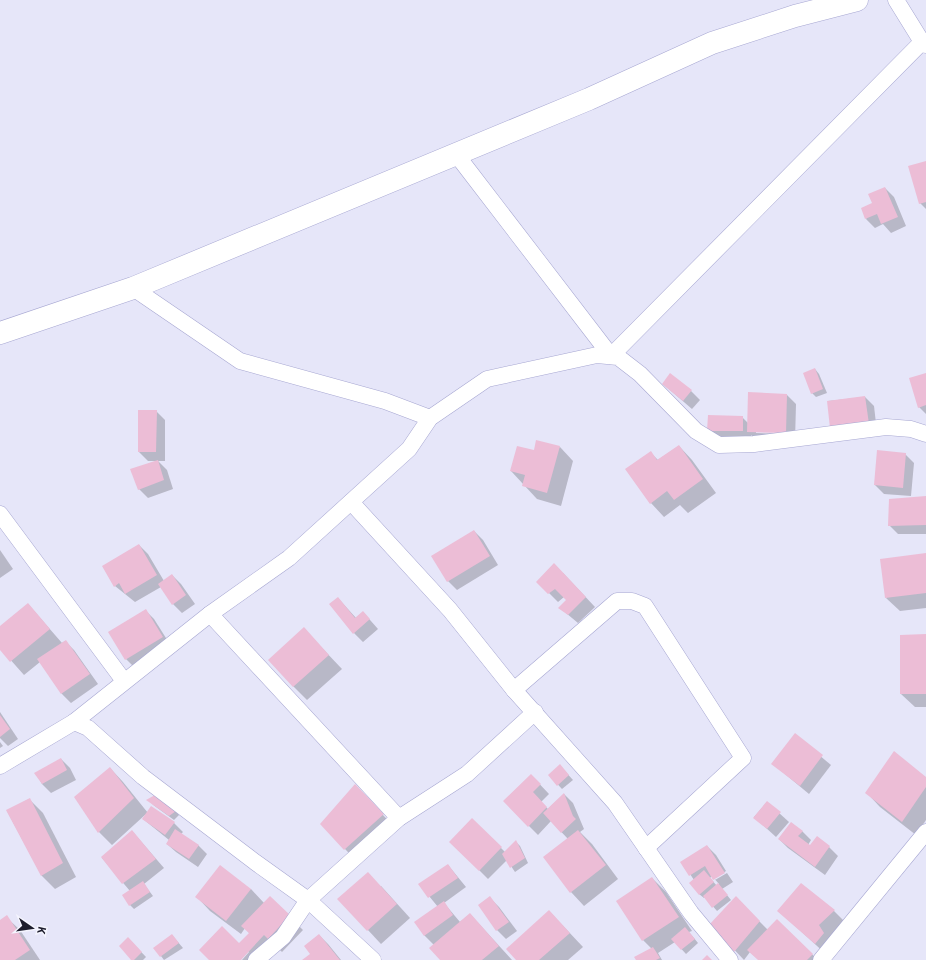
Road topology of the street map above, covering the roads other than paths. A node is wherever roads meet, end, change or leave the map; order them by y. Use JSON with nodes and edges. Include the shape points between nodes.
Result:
{"nodes":[{"id":1,"x":856,"y":0,"type":"edge"},
{"id":2,"x":896,"y":0,"type":"edge"},
{"id":3,"x":924,"y":44,"type":"edge"},
{"id":4,"x":456,"y":154,"type":"junction"},
{"id":5,"x":133,"y":288,"type":"junction"},
{"id":6,"x":0,"y":333,"type":"edge"},
{"id":7,"x":611,"y":356,"type":"junction"},
{"id":8,"x":430,"y":418,"type":"junction"},
{"id":9,"x":926,"y":434,"type":"edge"},
{"id":10,"x":351,"y":502,"type":"junction"},
{"id":11,"x":0,"y":514,"type":"edge"},
{"id":12,"x":210,"y":614,"type":"junction"},
{"id":13,"x":124,"y":681,"type":"junction"},
{"id":14,"x":514,"y":690,"type":"junction"},
{"id":15,"x":535,"y":712,"type":"junction"},
{"id":16,"x":74,"y":722,"type":"junction"},
{"id":17,"x":0,"y":766,"type":"edge"},
{"id":18,"x":399,"y":818,"type":"junction"},
{"id":19,"x":926,"y":832,"type":"edge"},
{"id":20,"x":646,"y":848,"type":"junction"},
{"id":21,"x":308,"y":900,"type":"junction"},
{"id":22,"x":369,"y":959,"type":"edge"},
{"id":23,"x":256,"y":960,"type":"edge"},
{"id":24,"x":730,"y":960,"type":"edge"},
{"id":25,"x":821,"y":960,"type":"edge"}],
"edges":[{"from":1,"to":4,"type":"street","via":[[795,16],[712,43],[589,99]]},
{"from":2,"to":3,"type":"street"},
{"from":3,"to":7,"type":"street"},
{"from":4,"to":5,"type":"street"},
{"from":4,"to":7,"type":"street"},
{"from":5,"to":6,"type":"street"},
{"from":5,"to":8,"type":"street","via":[[240,360],[385,401]]},
{"from":7,"to":8,"type":"street","via":[[597,355],[488,379]]},
{"from":7,"to":9,"type":"street","via":[[618,357],[640,374],[696,431],[719,445],[754,444],[886,427],[911,429]]},
{"from":8,"to":10,"type":"street","via":[[409,449]]},
{"from":10,"to":12,"type":"street","via":[[289,558]]},
{"from":10,"to":14,"type":"street","via":[[450,610]]},
{"from":11,"to":13,"type":"street"},
{"from":12,"to":13,"type":"street"},
{"from":12,"to":18,"type":"street"},
{"from":13,"to":16,"type":"street"},
{"from":14,"to":15,"type":"street"},
{"from":14,"to":20,"type":"street","via":[[617,601],[632,601],[645,606],[743,758]]},
{"from":15,"to":18,"type":"street","via":[[467,774]]},
{"from":15,"to":20,"type":"street","via":[[615,803]]},
{"from":16,"to":17,"type":"street"},
{"from":16,"to":21,"type":"street","via":[[88,728],[143,777]]},
{"from":18,"to":21,"type":"street"},
{"from":19,"to":25,"type":"street"},
{"from":20,"to":24,"type":"street","via":[[691,913]]},
{"from":21,"to":22,"type":"street"},
{"from":21,"to":23,"type":"street","via":[[283,937]]}]}
